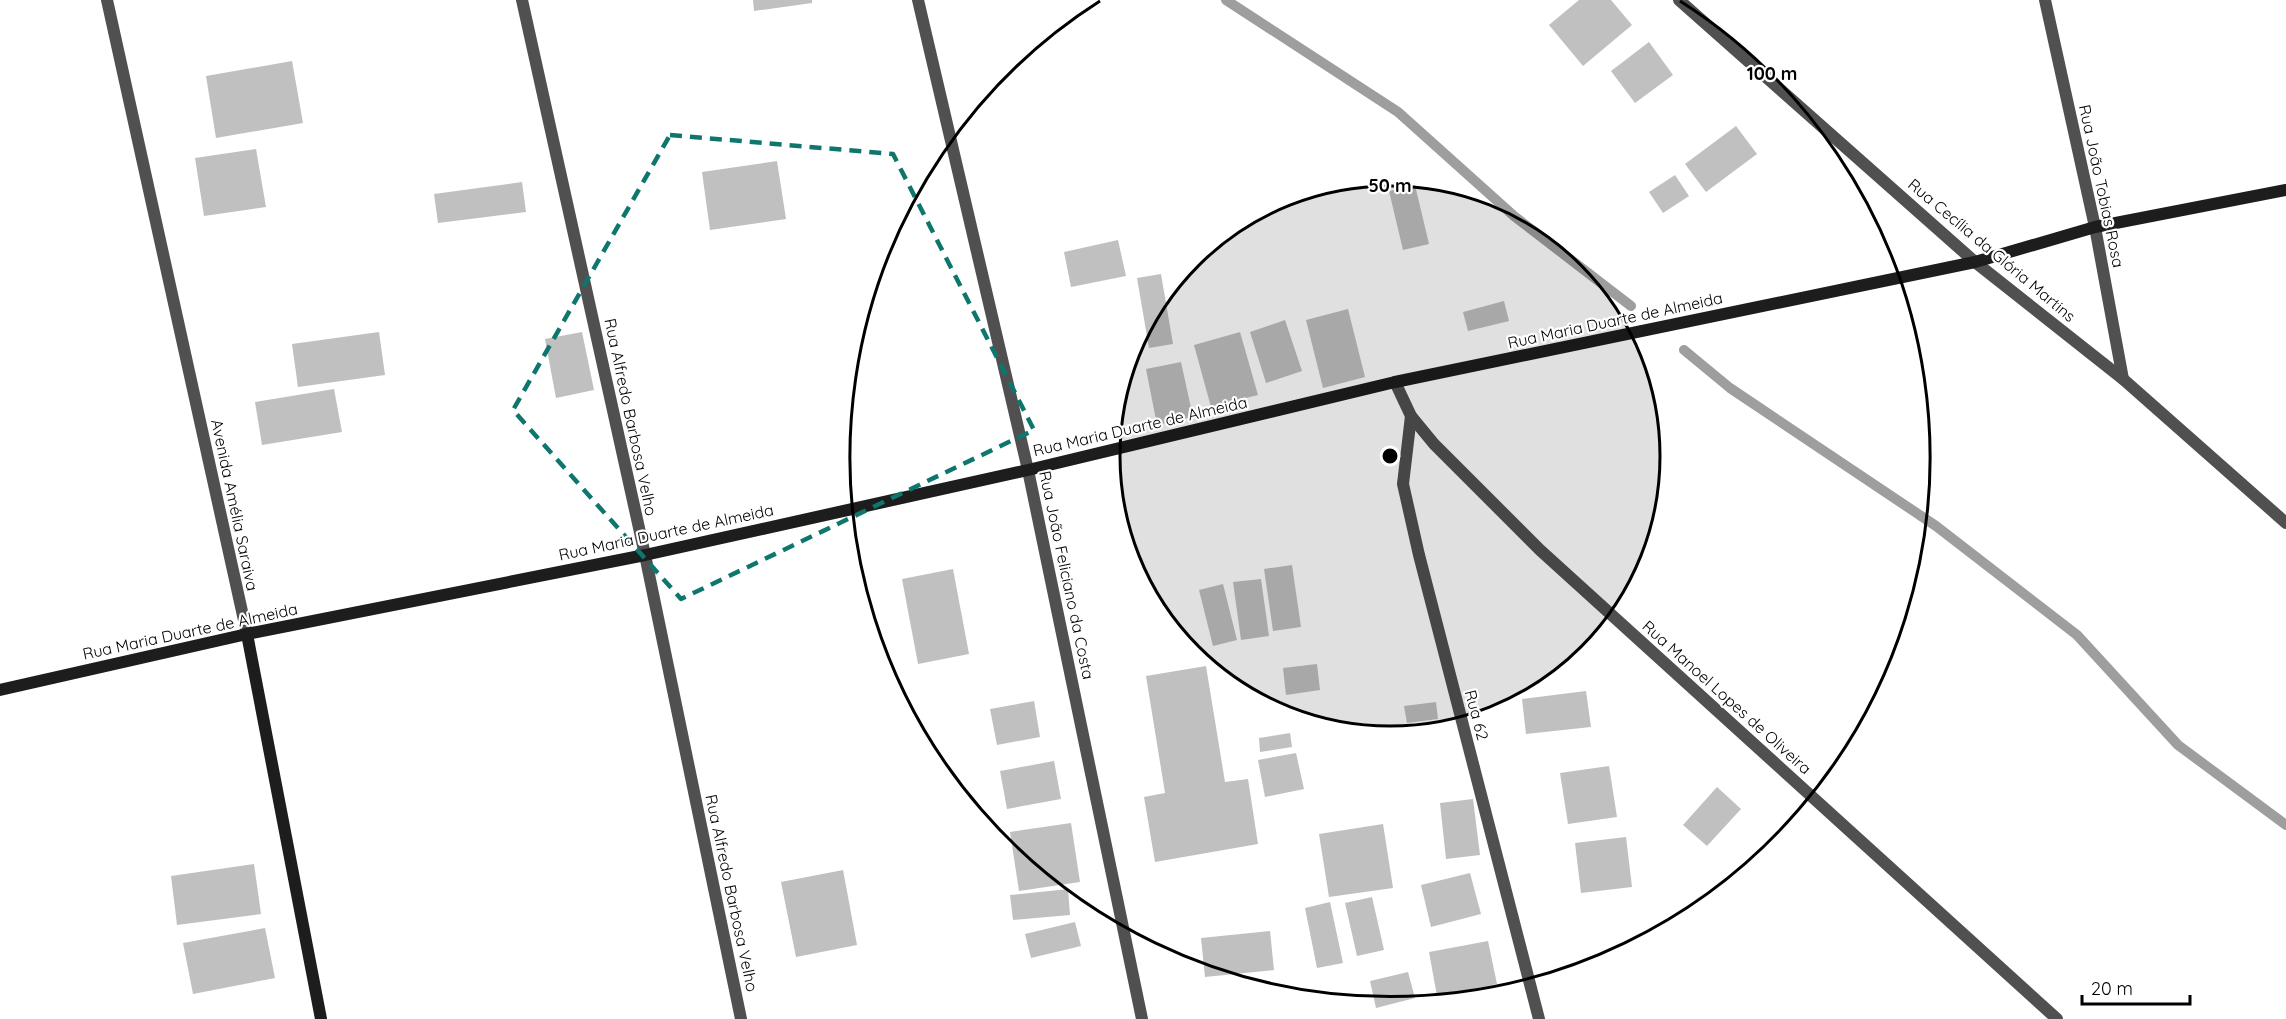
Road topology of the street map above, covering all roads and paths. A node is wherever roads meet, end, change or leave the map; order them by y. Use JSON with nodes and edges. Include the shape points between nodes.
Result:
{"nodes":[{"id":1,"x":107,"y":0,"type":"edge"},
{"id":2,"x":522,"y":0,"type":"edge"},
{"id":3,"x":918,"y":0,"type":"edge"},
{"id":4,"x":1679,"y":0,"type":"edge"},
{"id":5,"x":2045,"y":0,"type":"edge"},
{"id":6,"x":2286,"y":190,"type":"edge"},
{"id":7,"x":2095,"y":227,"type":"junction"},
{"id":8,"x":1975,"y":262,"type":"junction"},
{"id":9,"x":2124,"y":379,"type":"junction"},
{"id":10,"x":1395,"y":382,"type":"junction"},
{"id":11,"x":1411,"y":416,"type":"junction"},
{"id":12,"x":1028,"y":470,"type":"junction"},
{"id":13,"x":2286,"y":524,"type":"edge"},
{"id":14,"x":645,"y":555,"type":"junction"},
{"id":15,"x":247,"y":634,"type":"junction"},
{"id":16,"x":0,"y":690,"type":"edge"},
{"id":17,"x":321,"y":1019,"type":"edge"},
{"id":18,"x":741,"y":1019,"type":"edge"},
{"id":19,"x":1142,"y":1019,"type":"edge"},
{"id":20,"x":1539,"y":1019,"type":"edge"},
{"id":21,"x":2057,"y":1019,"type":"edge"}],
"edges":[{"from":1,"to":15,"type":"street","name":"Avenida Amélia Saraiva"},
{"from":2,"to":14,"type":"street","name":"Rua Alfredo Barbosa Velho"},
{"from":3,"to":12,"type":"street","name":"Rua João Feliciano da Costa"},
{"from":4,"to":8,"type":"street","name":"Rua Cecília da Glória Martins"},
{"from":5,"to":7,"type":"street","name":"Rua João Tobias Rosa"},
{"from":6,"to":7,"type":"street","name":"Rua Maria Duarte de Almeida"},
{"from":7,"to":8,"type":"street","name":"Rua Maria Duarte de Almeida"},
{"from":7,"to":9,"type":"street","name":"Rua João Tobias Rosa"},
{"from":8,"to":9,"type":"street","name":"Rua Cecília da Glória Martins"},
{"from":8,"to":10,"type":"street","name":"Rua Maria Duarte de Almeida"},
{"from":9,"to":13,"type":"street","name":"Rua Cecília da Glória Martins"},
{"from":10,"to":11,"type":"street","name":"Rua Manoel Lopes de Oliveira"},
{"from":10,"to":12,"type":"street","name":"Rua Maria Duarte de Almeida"},
{"from":11,"to":20,"type":"street","name":"Rua 62","via":[[1403,484]]},
{"from":11,"to":21,"type":"street","name":"Rua Manoel Lopes de Oliveira","via":[[1540,550]]},
{"from":12,"to":14,"type":"street","name":"Rua Maria Duarte de Almeida"},
{"from":12,"to":19,"type":"street","name":"Rua João Feliciano da Costa"},
{"from":14,"to":15,"type":"street","name":"Rua Maria Duarte de Almeida"},
{"from":14,"to":18,"type":"street","name":"Rua Alfredo Barbosa Velho"},
{"from":15,"to":16,"type":"street","name":"Rua Maria Duarte de Almeida"},
{"from":15,"to":17,"type":"street","name":"Avenida Amélia Saraiva"}]}
